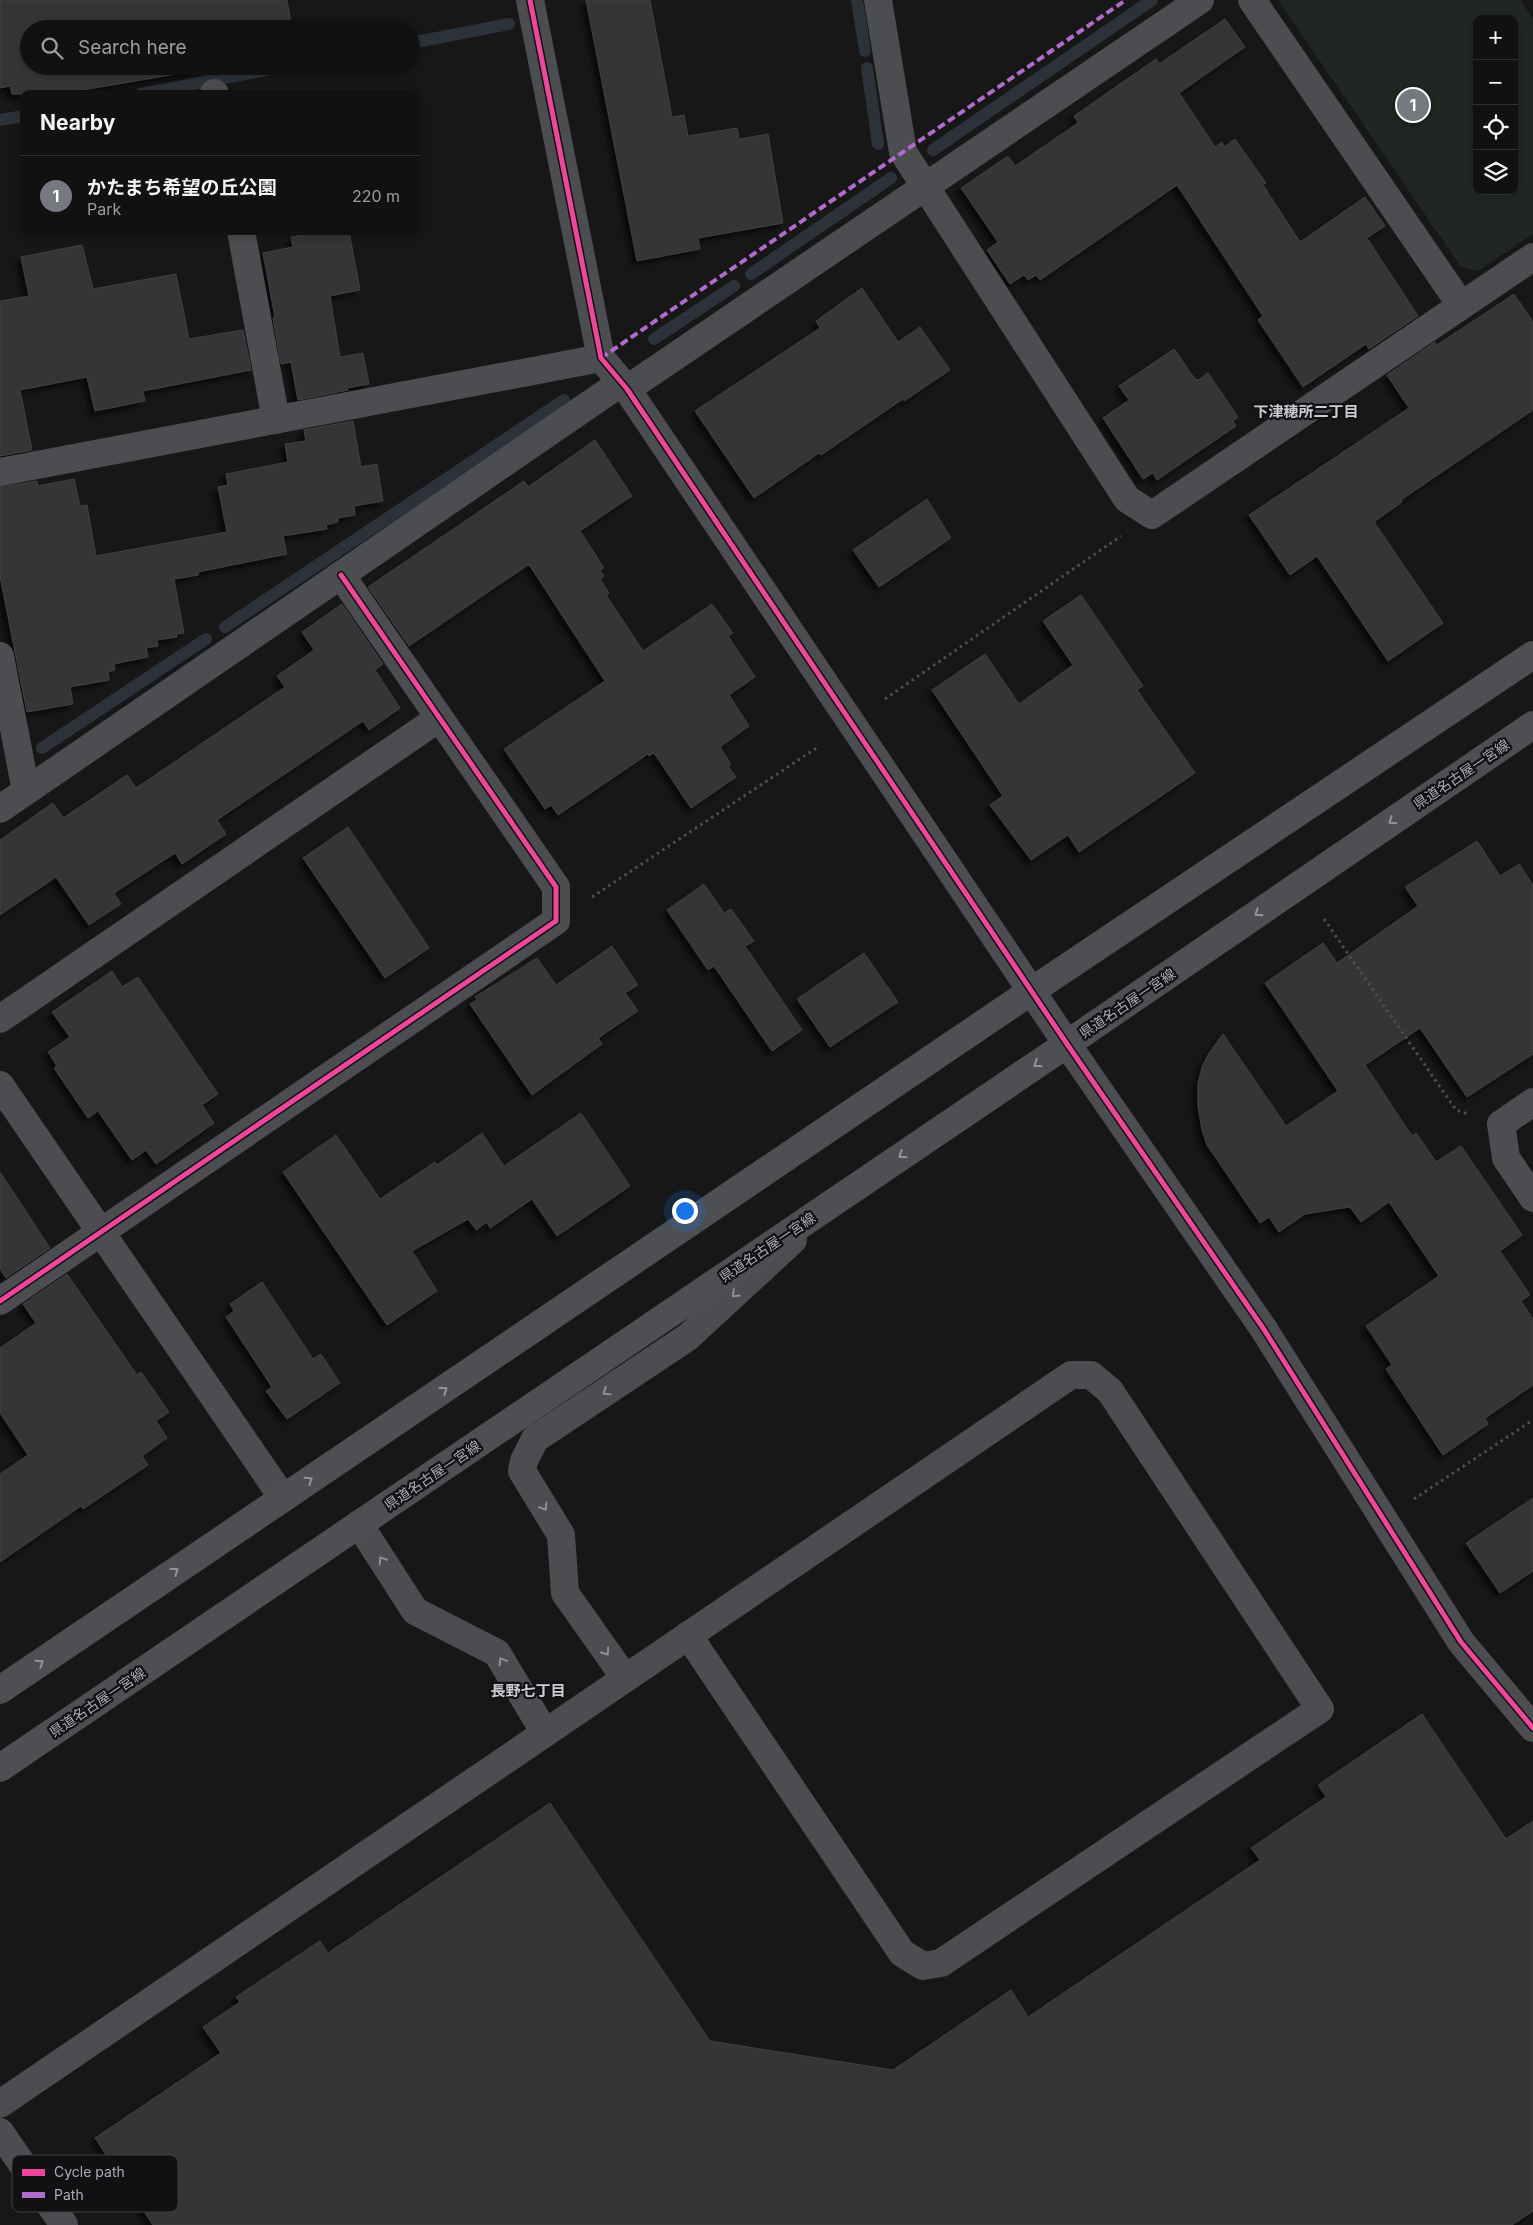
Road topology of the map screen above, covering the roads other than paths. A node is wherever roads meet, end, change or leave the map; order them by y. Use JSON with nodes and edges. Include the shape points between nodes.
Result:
{"nodes":[{"id":1,"x":530,"y":0,"type":"edge"},
{"id":2,"x":878,"y":0,"type":"edge"},
{"id":3,"x":1200,"y":0,"type":"edge"},
{"id":4,"x":1252,"y":0,"type":"edge"},
{"id":5,"x":924,"y":186,"type":"junction"},
{"id":6,"x":241,"y":235,"type":"edge"},
{"id":7,"x":1533,"y":257,"type":"edge"},
{"id":8,"x":1461,"y":305,"type":"junction"},
{"id":9,"x":601,"y":358,"type":"junction"},
{"id":10,"x":624,"y":385,"type":"junction"},
{"id":11,"x":276,"y":420,"type":"junction"},
{"id":12,"x":0,"y":472,"type":"edge"},
{"id":13,"x":341,"y":575,"type":"junction"},
{"id":14,"x":1533,"y":655,"type":"edge"},
{"id":15,"x":0,"y":656,"type":"edge"},
{"id":16,"x":439,"y":718,"type":"junction"},
{"id":17,"x":1533,"y":724,"type":"edge"},
{"id":18,"x":26,"y":791,"type":"junction"},
{"id":19,"x":0,"y":809,"type":"edge"},
{"id":20,"x":1033,"y":990,"type":"junction"},
{"id":21,"x":0,"y":1019,"type":"edge"},
{"id":22,"x":1068,"y":1044,"type":"junction"},
{"id":23,"x":0,"y":1084,"type":"edge"},
{"id":24,"x":1533,"y":1102,"type":"edge"},
{"id":25,"x":1533,"y":1198,"type":"edge"},
{"id":26,"x":835,"y":1201,"type":"junction"},
{"id":27,"x":101,"y":1232,"type":"junction"},
{"id":28,"x":0,"y":1301,"type":"edge"},
{"id":29,"x":282,"y":1498,"type":"junction"},
{"id":30,"x":359,"y":1524,"type":"junction"},
{"id":31,"x":688,"y":1635,"type":"junction"},
{"id":32,"x":624,"y":1678,"type":"junction"},
{"id":33,"x":0,"y":1690,"type":"edge"},
{"id":34,"x":1533,"y":1728,"type":"edge"},
{"id":35,"x":545,"y":1732,"type":"junction"},
{"id":36,"x":0,"y":1768,"type":"edge"},
{"id":37,"x":0,"y":2104,"type":"edge"},
{"id":38,"x":0,"y":2132,"type":"edge"},
{"id":39,"x":16,"y":2155,"type":"edge"},
{"id":40,"x":55,"y":2212,"type":"edge"},
{"id":41,"x":64,"y":2225,"type":"edge"}],
"edges":[{"from":1,"to":9,"type":"street"},
{"from":2,"to":5,"type":"street","via":[[903,152]]},
{"from":3,"to":5,"type":"street"},
{"from":4,"to":8,"type":"street"},
{"from":5,"to":8,"type":"street","via":[[1127,499],[1152,515]]},
{"from":5,"to":10,"type":"street"},
{"from":6,"to":11,"type":"street"},
{"from":7,"to":8,"type":"street"},
{"from":9,"to":10,"type":"street"},
{"from":9,"to":11,"type":"street"},
{"from":10,"to":13,"type":"street"},
{"from":10,"to":20,"type":"street"},
{"from":11,"to":12,"type":"street"},
{"from":13,"to":16,"type":"street"},
{"from":13,"to":18,"type":"street"},
{"from":14,"to":20,"type":"main road"},
{"from":15,"to":18,"type":"street"},
{"from":16,"to":21,"type":"street"},
{"from":16,"to":27,"type":"street","via":[[556,887],[556,921]]},
{"from":17,"to":22,"type":"main road","name":"県道名古屋一宮線","one_way":true},
{"from":18,"to":19,"type":"street"},
{"from":20,"to":22,"type":"street"},
{"from":29,"to":20,"type":"main road","one_way":true},
{"from":22,"to":26,"type":"main road","name":"県道名古屋一宮線","one_way":true},
{"from":22,"to":34,"type":"street","via":[[1263,1328],[1461,1642]]},
{"from":23,"to":27,"type":"street"},
{"from":24,"to":25,"type":"street","via":[[1501,1124],[1506,1158]]},
{"from":26,"to":30,"type":"main road","name":"県道名古屋一宮線"},
{"from":26,"to":32,"type":"street","one_way":true,"via":[[688,1337],[535,1438],[524,1461],[522,1471],[560,1535],[565,1593]]},
{"from":27,"to":28,"type":"street"},
{"from":27,"to":29,"type":"street"},
{"from":33,"to":29,"type":"main road","one_way":true},
{"from":35,"to":30,"type":"street","one_way":true,"via":[[497,1652],[415,1611]]},
{"from":30,"to":36,"type":"main road","name":"県道名古屋一宮線"},
{"from":31,"to":31,"type":"street","via":[[1071,1375],[1091,1375],[1110,1391],[1320,1709],[941,1962],[923,1966],[902,1953]]},
{"from":31,"to":32,"type":"street"},
{"from":32,"to":35,"type":"street"},
{"from":35,"to":37,"type":"street"},
{"from":38,"to":39,"type":"street"},
{"from":40,"to":41,"type":"street"}]}
